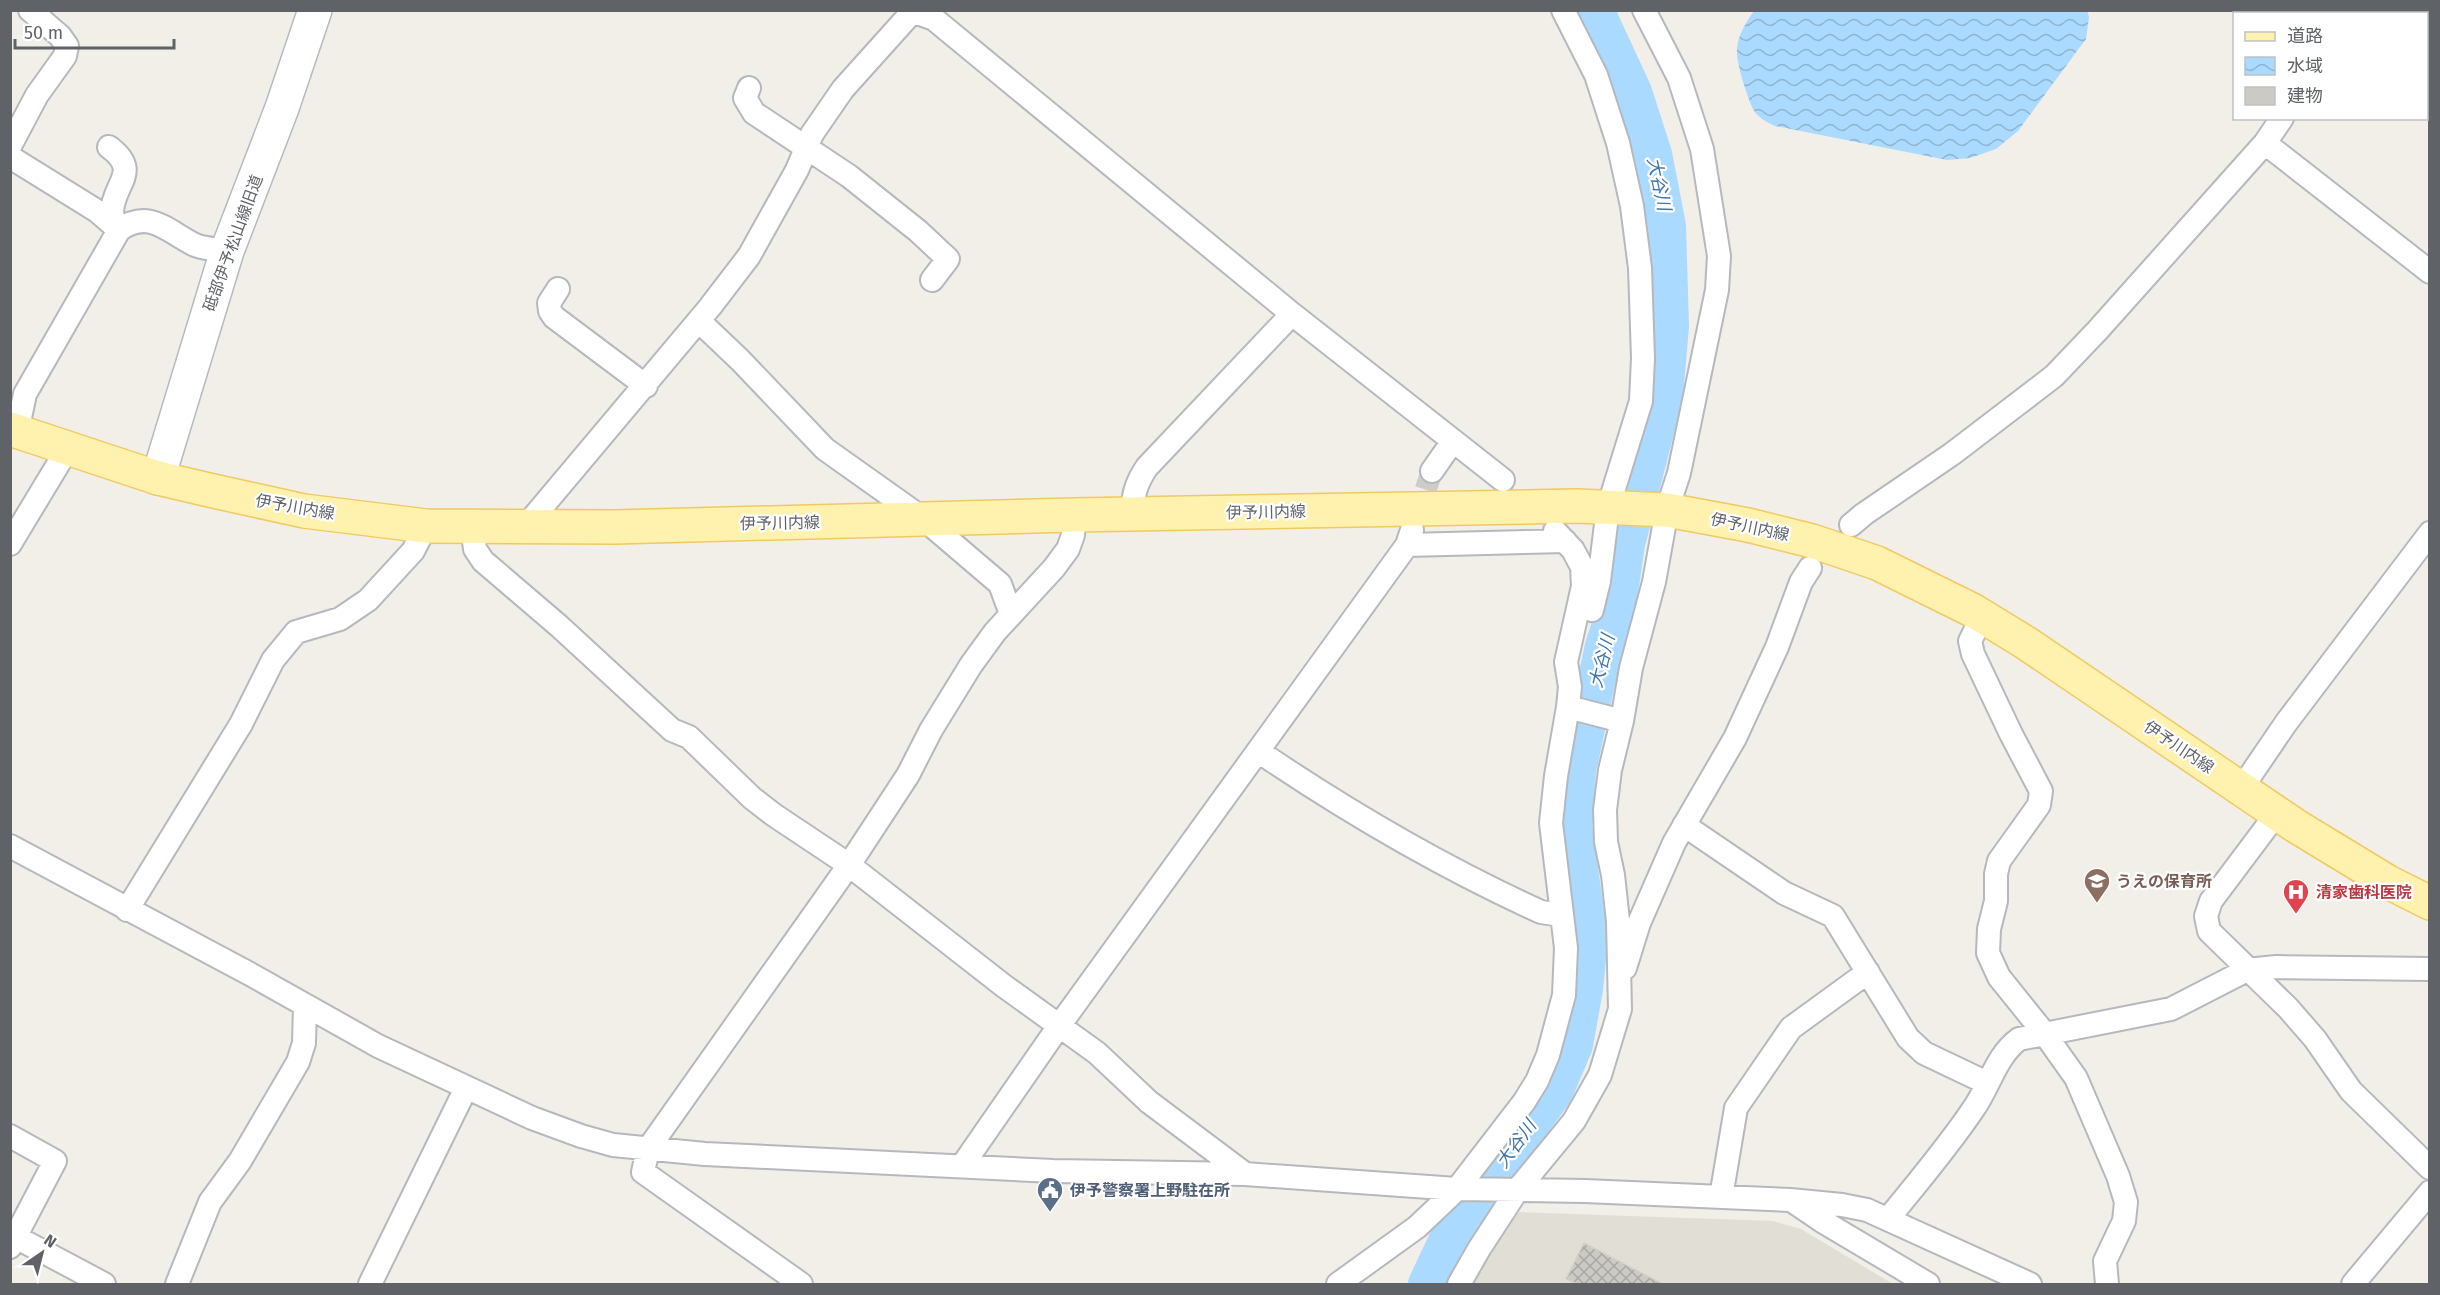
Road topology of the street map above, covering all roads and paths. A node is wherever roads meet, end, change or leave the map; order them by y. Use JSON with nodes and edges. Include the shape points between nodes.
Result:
{"nodes":[{"id":1,"x":30,"y":10,"type":"edge"},
{"id":2,"x":315,"y":10,"type":"edge"},
{"id":3,"x":1563,"y":10,"type":"edge"},
{"id":4,"x":1644,"y":10,"type":"edge"},
{"id":5,"x":912,"y":11,"type":"edge"},
{"id":6,"x":750,"y":88,"type":"dead end"},
{"id":7,"x":2281,"y":120,"type":"edge"},
{"id":8,"x":2265,"y":143,"type":"junction"},
{"id":9,"x":10,"y":146,"type":"edge"},
{"id":10,"x":109,"y":147,"type":"dead end"},
{"id":11,"x":807,"y":147,"type":"junction"},
{"id":12,"x":10,"y":157,"type":"edge"},
{"id":13,"x":120,"y":230,"type":"junction"},
{"id":14,"x":227,"y":251,"type":"junction"},
{"id":15,"x":2430,"y":272,"type":"edge"},
{"id":16,"x":932,"y":280,"type":"dead end"},
{"id":17,"x":558,"y":289,"type":"dead end"},
{"id":18,"x":1292,"y":314,"type":"junction"},
{"id":19,"x":699,"y":321,"type":"junction"},
{"id":20,"x":646,"y":386,"type":"junction"},
{"id":21,"x":14,"y":431,"type":"edge"},
{"id":22,"x":1453,"y":441,"type":"junction"},
{"id":23,"x":68,"y":448,"type":"junction"},
{"id":24,"x":1432,"y":471,"type":"tunnel mouth"},
{"id":25,"x":158,"y":478,"type":"junction"},
{"id":26,"x":1503,"y":480,"type":"dead end"},
{"id":27,"x":1635,"y":509,"type":"junction"},
{"id":28,"x":1132,"y":514,"type":"junction"},
{"id":29,"x":1074,"y":515,"type":"junction"},
{"id":30,"x":925,"y":520,"type":"junction"},
{"id":31,"x":1851,"y":525,"type":"dead end"},
{"id":32,"x":426,"y":526,"type":"junction"},
{"id":33,"x":526,"y":526,"type":"junction"},
{"id":34,"x":472,"y":527,"type":"junction"},
{"id":35,"x":2430,"y":533,"type":"edge"},
{"id":36,"x":10,"y":544,"type":"edge"},
{"id":37,"x":1810,"y":568,"type":"dead end"},
{"id":38,"x":1011,"y":614,"type":"junction"},
{"id":39,"x":1982,"y":617,"type":"junction"},
{"id":40,"x":1573,"y":701,"type":"junction"},
{"id":41,"x":1617,"y":720,"type":"junction"},
{"id":42,"x":1258,"y":751,"type":"junction"},
{"id":43,"x":2241,"y":789,"type":"junction"},
{"id":44,"x":2277,"y":813,"type":"junction"},
{"id":45,"x":1684,"y":825,"type":"junction"},
{"id":46,"x":13,"y":854,"type":"edge"},
{"id":47,"x":849,"y":865,"type":"junction"},
{"id":48,"x":2430,"y":903,"type":"edge"},
{"id":49,"x":127,"y":910,"type":"junction"},
{"id":50,"x":1561,"y":915,"type":"junction"},
{"id":51,"x":2430,"y":969,"type":"edge"},
{"id":52,"x":2247,"y":970,"type":"junction"},
{"id":53,"x":1868,"y":972,"type":"junction"},
{"id":54,"x":1619,"y":990,"type":"junction"},
{"id":55,"x":305,"y":1005,"type":"junction"},
{"id":56,"x":1059,"y":1026,"type":"junction"},
{"id":57,"x":2044,"y":1033,"type":"junction"},
{"id":58,"x":1987,"y":1083,"type":"junction"},
{"id":59,"x":466,"y":1089,"type":"junction"},
{"id":60,"x":10,"y":1136,"type":"edge"},
{"id":61,"x":648,"y":1149,"type":"junction"},
{"id":62,"x":962,"y":1166,"type":"junction"},
{"id":63,"x":2430,"y":1168,"type":"edge"},
{"id":64,"x":1245,"y":1174,"type":"junction"},
{"id":65,"x":1461,"y":1189,"type":"junction"},
{"id":66,"x":1514,"y":1189,"type":"junction"},
{"id":67,"x":2430,"y":1192,"type":"edge"},
{"id":68,"x":1721,"y":1197,"type":"junction"},
{"id":69,"x":1790,"y":1200,"type":"junction"},
{"id":70,"x":1888,"y":1219,"type":"junction"},
{"id":71,"x":12,"y":1239,"type":"edge"},
{"id":72,"x":104,"y":1284,"type":"edge"},
{"id":73,"x":177,"y":1284,"type":"edge"},
{"id":74,"x":370,"y":1284,"type":"edge"},
{"id":75,"x":801,"y":1284,"type":"edge"},
{"id":76,"x":1338,"y":1284,"type":"edge"},
{"id":77,"x":1460,"y":1284,"type":"edge"},
{"id":78,"x":1928,"y":1284,"type":"edge"},
{"id":79,"x":2030,"y":1284,"type":"edge"},
{"id":80,"x":2107,"y":1284,"type":"edge"},
{"id":81,"x":2353,"y":1284,"type":"edge"}],
"edges":[{"from":1,"to":9,"type":"street","via":[[68,46]]},
{"from":2,"to":14,"type":"street","name":"砥部伊予松山線旧道"},
{"from":3,"to":27,"type":"street","via":[[1596,75],[1618,143],[1632,206],[1640,268],[1643,358]]},
{"from":4,"to":27,"type":"street","via":[[1678,78],[1702,149],[1719,256],[1717,290],[1679,473]]},
{"from":5,"to":11,"type":"street","via":[[843,89]]},
{"from":5,"to":18,"type":"street","via":[[934,20]]},
{"from":6,"to":11,"type":"street","via":[[745,98],[754,113]]},
{"from":7,"to":8,"type":"street"},
{"from":8,"to":15,"type":"street"},
{"from":8,"to":31,"type":"street","via":[[2054,376]]},
{"from":10,"to":13,"type":"street","via":[[122,157],[125,167],[112,213]]},
{"from":11,"to":16,"type":"street","via":[[849,176],[948,259]]},
{"from":11,"to":19,"type":"street","via":[[748,256]]},
{"from":12,"to":13,"type":"street","via":[[97,211]]},
{"from":13,"to":14,"type":"street","via":[[130,222],[142,220],[160,224],[196,246]]},
{"from":13,"to":21,"type":"street","via":[[25,394]]},
{"from":14,"to":25,"type":"street","name":"砥部伊予松山線旧道"},
{"from":17,"to":20,"type":"street","via":[[549,303],[554,317]]},
{"from":18,"to":22,"type":"street"},
{"from":18,"to":28,"type":"street","via":[[1147,467],[1134,492]]},
{"from":19,"to":20,"type":"street"},
{"from":19,"to":30,"type":"street","via":[[825,449]]},
{"from":20,"to":33,"type":"street"},
{"from":21,"to":23,"type":"main road","name":"伊予川内線"},
{"from":22,"to":24,"type":"street"},
{"from":22,"to":26,"type":"street"},
{"from":23,"to":25,"type":"main road","name":"伊予川内線"},
{"from":23,"to":36,"type":"street"},
{"from":25,"to":32,"type":"main road","name":"伊予川内線","via":[[304,511]]},
{"from":27,"to":28,"type":"main road","name":"伊予川内線","via":[[1565,506]]},
{"from":27,"to":39,"type":"main road","name":"伊予川内線","via":[[1748,525],[1812,541],[1877,563]]},
{"from":27,"to":40,"type":"street","via":[[1599,581]]},
{"from":27,"to":41,"type":"street","via":[[1654,582]]},
{"from":28,"to":29,"type":"main road","name":"伊予川内線"},
{"from":29,"to":30,"type":"main road","name":"伊予川内線"},
{"from":29,"to":38,"type":"street","via":[[1068,549]]},
{"from":30,"to":33,"type":"main road","name":"伊予川内線"},
{"from":30,"to":38,"type":"street","via":[[1000,584]]},
{"from":32,"to":34,"type":"main road","name":"伊予川内線"},
{"from":32,"to":49,"type":"street","via":[[413,551],[368,600],[340,619],[296,632],[273,660],[241,724]]},
{"from":33,"to":34,"type":"main road","name":"伊予川内線"},
{"from":34,"to":47,"type":"street","via":[[475,549],[483,561],[672,730],[689,737],[752,798]]},
{"from":35,"to":43,"type":"street"},
{"from":37,"to":45,"type":"street","via":[[1735,738]]},
{"from":38,"to":47,"type":"street","via":[[971,665],[908,775]]},
{"from":39,"to":43,"type":"main road","name":"伊予川内線"},
{"from":39,"to":57,"type":"street","via":[[1970,641],[1973,654],[2041,791],[2039,805],[1999,861],[1988,953],[1999,976]]},
{"from":40,"to":41,"type":"street"},
{"from":40,"to":42,"type":"street","via":[[1566,662],[1583,586],[1582,567],[1560,536],[1410,538]]},
{"from":40,"to":50,"type":"street","via":[[1556,776],[1551,823]]},
{"from":41,"to":54,"type":"street","via":[[1605,810],[1618,921]]},
{"from":42,"to":50,"type":"street","via":[[1416,850],[1541,912]]},
{"from":42,"to":56,"type":"street"},
{"from":43,"to":44,"type":"main road","name":"伊予川内線"},
{"from":44,"to":48,"type":"main road","name":"伊予川内線","via":[[2343,856]]},
{"from":44,"to":52,"type":"street","via":[[2211,901],[2206,916],[2209,931]]},
{"from":45,"to":53,"type":"street","via":[[1784,893],[1833,916]]},
{"from":45,"to":54,"type":"street","via":[[1639,923]]},
{"from":46,"to":49,"type":"street"},
{"from":47,"to":56,"type":"street"},
{"from":47,"to":61,"type":"street"},
{"from":49,"to":55,"type":"street"},
{"from":50,"to":65,"type":"street","via":[[1566,948],[1564,995],[1548,1055],[1524,1102]]},
{"from":51,"to":52,"type":"street"},
{"from":52,"to":57,"type":"street","via":[[2171,1009]]},
{"from":52,"to":63,"type":"street","via":[[2308,1031],[2351,1091]]},
{"from":53,"to":58,"type":"street","via":[[1908,1038],[1924,1053]]},
{"from":53,"to":68,"type":"street","via":[[1791,1028],[1736,1108]]},
{"from":54,"to":66,"type":"street","via":[[1620,1010],[1600,1075],[1574,1121]]},
{"from":55,"to":59,"type":"street"},
{"from":55,"to":73,"type":"street","via":[[304,1043],[298,1062],[240,1161],[210,1202]]},
{"from":56,"to":62,"type":"street"},
{"from":56,"to":64,"type":"street","via":[[1097,1053],[1149,1102]]},
{"from":57,"to":58,"type":"street","via":[[2019,1039],[2008,1047]]},
{"from":57,"to":80,"type":"street","via":[[2076,1078],[2126,1202],[2124,1221],[2105,1261]]},
{"from":58,"to":70,"type":"street","via":[[1960,1127]]},
{"from":59,"to":61,"type":"street","via":[[581,1136]]},
{"from":59,"to":74,"type":"street"},
{"from":60,"to":71,"type":"street","via":[[55,1161]]},
{"from":61,"to":62,"type":"street"},
{"from":61,"to":75,"type":"street","via":[[643,1172]]},
{"from":62,"to":64,"type":"street"},
{"from":64,"to":65,"type":"street"},
{"from":65,"to":66,"type":"street"},
{"from":65,"to":76,"type":"street","via":[[1417,1227]]},
{"from":66,"to":68,"type":"street"},
{"from":66,"to":77,"type":"street"},
{"from":67,"to":81,"type":"street"},
{"from":68,"to":69,"type":"street"},
{"from":69,"to":70,"type":"street","via":[[1842,1204]]},
{"from":69,"to":78,"type":"street"},
{"from":70,"to":79,"type":"street"},
{"from":71,"to":72,"type":"street"}]}
